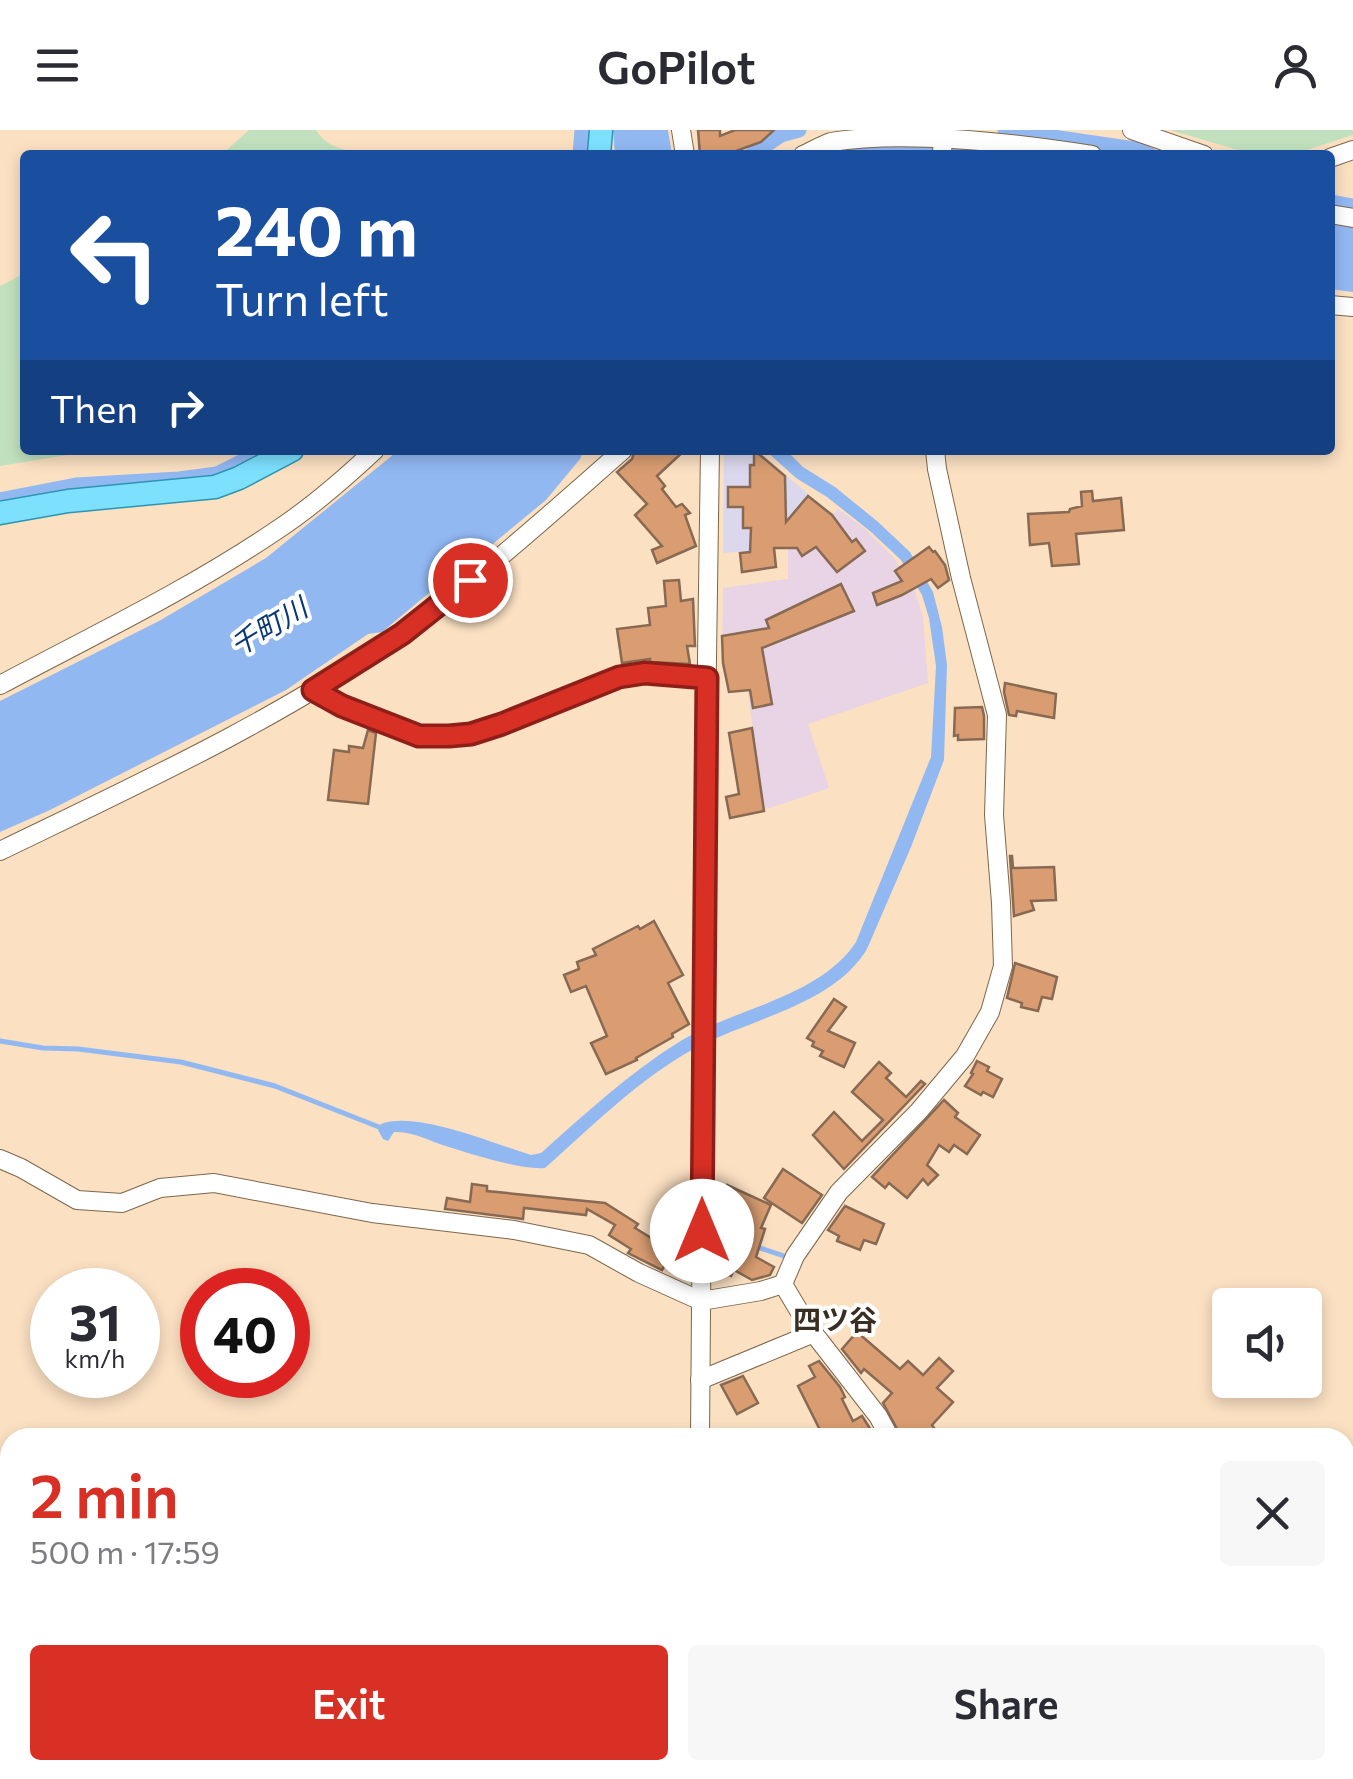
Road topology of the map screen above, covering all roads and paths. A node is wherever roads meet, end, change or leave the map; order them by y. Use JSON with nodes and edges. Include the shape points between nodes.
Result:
{"nodes":[{"id":1,"x":896,"y":130,"type":"edge"},
{"id":2,"x":1132,"y":130,"type":"edge"},
{"id":3,"x":942,"y":132,"type":"edge"},
{"id":4,"x":813,"y":150,"type":"edge"},
{"id":5,"x":1059,"y":150,"type":"edge"},
{"id":6,"x":1190,"y":150,"type":"edge"},
{"id":7,"x":283,"y":455,"type":"edge"},
{"id":8,"x":370,"y":455,"type":"edge"},
{"id":9,"x":616,"y":455,"type":"edge"},
{"id":10,"x":710,"y":455,"type":"edge"},
{"id":11,"x":936,"y":455,"type":"edge"},
{"id":12,"x":0,"y":513,"type":"edge"},
{"id":13,"x":707,"y":678,"type":"junction"},
{"id":14,"x":0,"y":685,"type":"edge"},
{"id":15,"x":313,"y":690,"type":"junction"},
{"id":16,"x":0,"y":851,"type":"edge"},
{"id":17,"x":0,"y":1159,"type":"edge"},
{"id":18,"x":784,"y":1284,"type":"junction"},
{"id":19,"x":701,"y":1301,"type":"junction"},
{"id":20,"x":814,"y":1334,"type":"junction"},
{"id":21,"x":700,"y":1380,"type":"junction"},
{"id":22,"x":700,"y":1428,"type":"edge"},
{"id":23,"x":885,"y":1428,"type":"edge"}],
"edges":[{"from":1,"to":3,"type":"street"},
{"from":1,"to":4,"type":"street"},
{"from":2,"to":6,"type":"street"},
{"from":3,"to":5,"type":"street"},
{"from":7,"to":12,"type":"main road","via":[[215,486]]},
{"from":8,"to":14,"type":"street","via":[[275,532]]},
{"from":9,"to":15,"type":"street","via":[[402,634]]},
{"from":10,"to":13,"type":"street"},
{"from":11,"to":18,"type":"street","via":[[997,715],[994,816],[1003,966],[990,1012],[965,1056],[838,1192]]},
{"from":13,"to":15,"type":"street","via":[[619,677],[502,724],[449,736],[419,736]]},
{"from":13,"to":19,"type":"street"},
{"from":15,"to":16,"type":"street"},
{"from":17,"to":19,"type":"street","via":[[77,1200],[122,1203],[160,1188],[214,1182],[588,1244]]},
{"from":18,"to":19,"type":"street"},
{"from":18,"to":20,"type":"street"},
{"from":19,"to":21,"type":"street"},
{"from":20,"to":21,"type":"street"},
{"from":20,"to":23,"type":"street"},
{"from":21,"to":22,"type":"street"}]}
